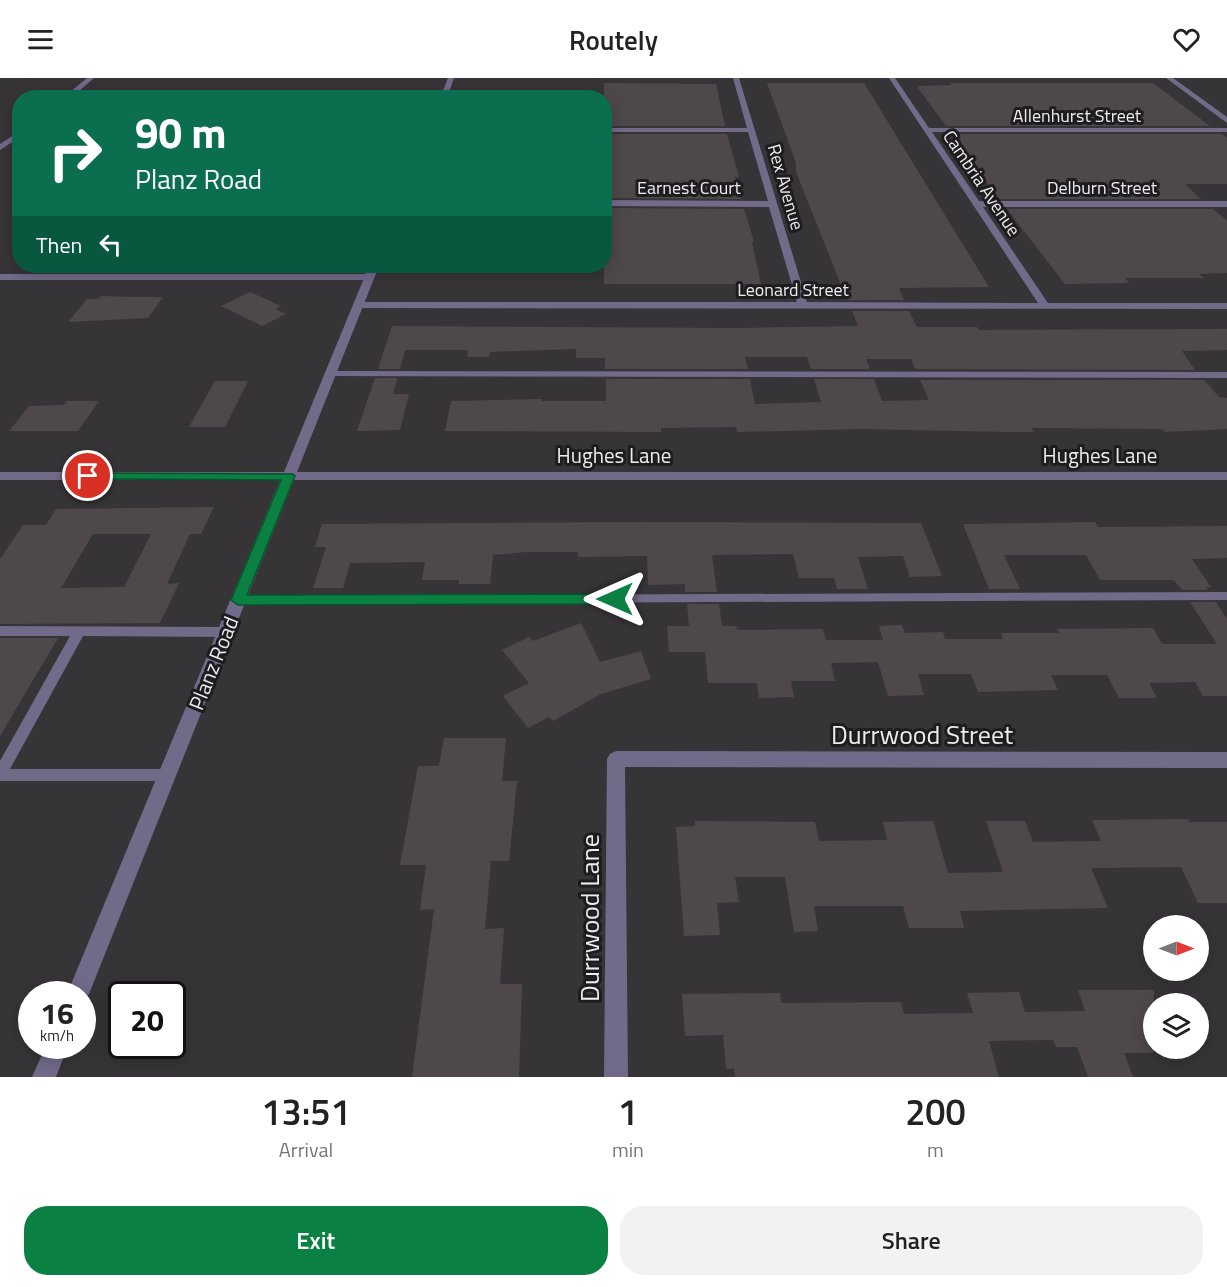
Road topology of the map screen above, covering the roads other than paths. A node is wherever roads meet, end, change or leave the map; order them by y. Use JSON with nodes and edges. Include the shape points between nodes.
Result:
{"nodes":[{"id":1,"x":91,"y":78,"type":"edge"},
{"id":2,"x":736,"y":78,"type":"edge"},
{"id":3,"x":892,"y":78,"type":"edge"},
{"id":4,"x":1169,"y":78,"type":"edge"},
{"id":5,"x":76,"y":90,"type":"edge"},
{"id":6,"x":1227,"y":121,"type":"edge"},
{"id":7,"x":612,"y":130,"type":"edge"},
{"id":8,"x":752,"y":130,"type":"junction"},
{"id":9,"x":926,"y":130,"type":"junction"},
{"id":10,"x":1227,"y":130,"type":"edge"},
{"id":11,"x":612,"y":203,"type":"edge"},
{"id":12,"x":773,"y":204,"type":"junction"},
{"id":13,"x":976,"y":204,"type":"junction"},
{"id":14,"x":1227,"y":204,"type":"edge"},
{"id":15,"x":248,"y":273,"type":"edge"},
{"id":16,"x":371,"y":273,"type":"edge"},
{"id":17,"x":0,"y":277,"type":"edge"},
{"id":18,"x":358,"y":305,"type":"junction"},
{"id":19,"x":803,"y":306,"type":"junction"},
{"id":20,"x":1045,"y":306,"type":"junction"},
{"id":21,"x":1227,"y":306,"type":"edge"},
{"id":22,"x":330,"y":374,"type":"junction"},
{"id":23,"x":1227,"y":375,"type":"edge"},
{"id":24,"x":0,"y":476,"type":"edge"},
{"id":25,"x":289,"y":476,"type":"junction"},
{"id":26,"x":1227,"y":476,"type":"edge"},
{"id":27,"x":1227,"y":596,"type":"edge"},
{"id":28,"x":238,"y":600,"type":"junction"},
{"id":29,"x":0,"y":632,"type":"edge"},
{"id":30,"x":79,"y":632,"type":"junction"},
{"id":31,"x":225,"y":632,"type":"junction"},
{"id":32,"x":616,"y":759,"type":"joint"},
{"id":33,"x":1227,"y":760,"type":"edge"},
{"id":34,"x":0,"y":775,"type":"edge"},
{"id":35,"x":167,"y":775,"type":"junction"},
{"id":36,"x":83,"y":981,"type":"edge"},
{"id":37,"x":52,"y":1059,"type":"edge"},
{"id":38,"x":44,"y":1077,"type":"edge"},
{"id":39,"x":616,"y":1077,"type":"edge"}],
"edges":[{"from":1,"to":5,"type":"street"},
{"from":2,"to":8,"type":"street","name":"Rex Avenue"},
{"from":3,"to":9,"type":"street","name":"Cambria Avenue"},
{"from":4,"to":6,"type":"street"},
{"from":7,"to":8,"type":"street"},
{"from":8,"to":12,"type":"street","name":"Rex Avenue"},
{"from":9,"to":10,"type":"street","name":"Allenhurst Street"},
{"from":9,"to":13,"type":"street","name":"Cambria Avenue"},
{"from":11,"to":12,"type":"street","name":"Earnest Court"},
{"from":12,"to":19,"type":"street","name":"Rex Avenue"},
{"from":13,"to":14,"type":"street","name":"Delburn Street"},
{"from":13,"to":20,"type":"street","name":"Cambria Avenue"},
{"from":15,"to":17,"type":"street"},
{"from":16,"to":18,"type":"street","name":"Planz Road"},
{"from":18,"to":19,"type":"street","name":"Leonard Street"},
{"from":18,"to":22,"type":"street","name":"Planz Road"},
{"from":19,"to":20,"type":"street","name":"Leonard Street"},
{"from":20,"to":21,"type":"street","name":"Leonard Street"},
{"from":22,"to":23,"type":"lane"},
{"from":22,"to":25,"type":"street","name":"Planz Road"},
{"from":24,"to":25,"type":"street","name":"Hughes Lane"},
{"from":25,"to":26,"type":"street","name":"Hughes Lane"},
{"from":25,"to":28,"type":"street","name":"Planz Road"},
{"from":27,"to":28,"type":"lane"},
{"from":28,"to":31,"type":"street","name":"Planz Road"},
{"from":29,"to":30,"type":"lane"},
{"from":30,"to":31,"type":"lane"},
{"from":30,"to":34,"type":"lane"},
{"from":31,"to":35,"type":"street","name":"Planz Road"},
{"from":32,"to":33,"type":"street","name":"Durrwood Street"},
{"from":32,"to":39,"type":"street","name":"Durrwood Lane"},
{"from":34,"to":35,"type":"lane"},
{"from":35,"to":36,"type":"street","name":"Planz Road"},
{"from":37,"to":38,"type":"street"}]}
